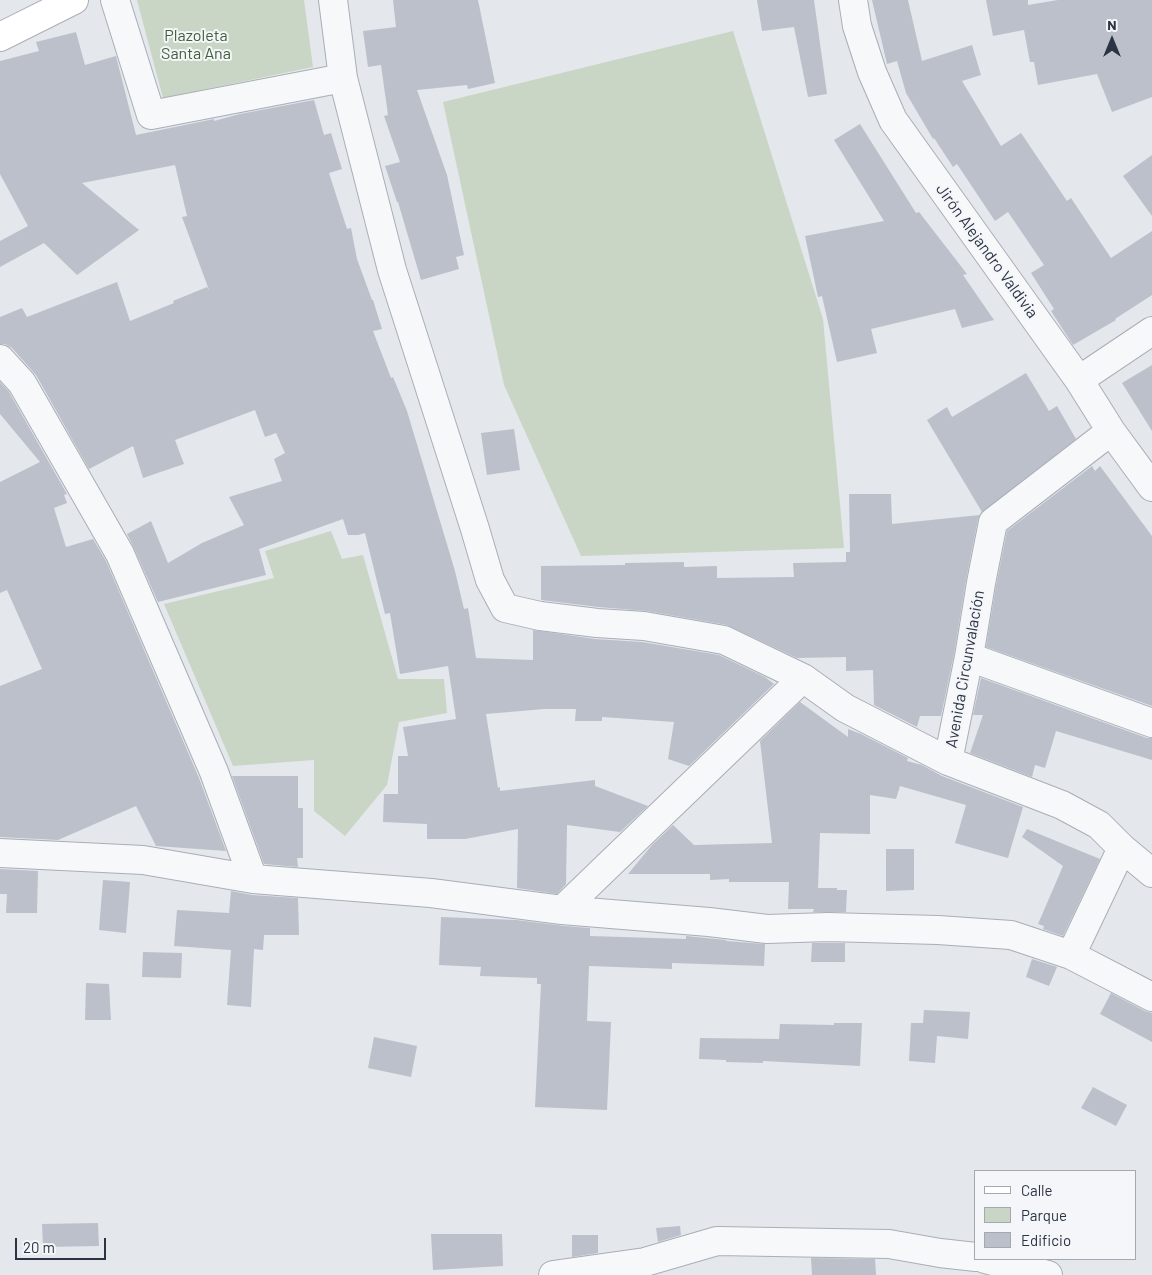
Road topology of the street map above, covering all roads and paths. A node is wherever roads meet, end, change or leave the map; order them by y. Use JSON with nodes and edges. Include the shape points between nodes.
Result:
{"nodes":[{"id":1,"x":74,"y":0,"type":"edge"},
{"id":2,"x":115,"y":0,"type":"edge"},
{"id":3,"x":332,"y":0,"type":"edge"},
{"id":4,"x":853,"y":0,"type":"edge"},
{"id":5,"x":0,"y":37,"type":"edge"},
{"id":6,"x":343,"y":78,"type":"junction"},
{"id":7,"x":1152,"y":332,"type":"edge"},
{"id":8,"x":0,"y":359,"type":"edge"},
{"id":9,"x":1079,"y":380,"type":"junction"},
{"id":10,"x":1111,"y":431,"type":"junction"},
{"id":11,"x":1152,"y":488,"type":"edge"},
{"id":12,"x":969,"y":657,"type":"junction"},
{"id":13,"x":803,"y":678,"type":"junction"},
{"id":14,"x":1152,"y":723,"type":"edge"},
{"id":15,"x":948,"y":761,"type":"junction"},
{"id":16,"x":1122,"y":848,"type":"junction"},
{"id":17,"x":0,"y":853,"type":"edge"},
{"id":18,"x":1152,"y":873,"type":"edge"},
{"id":19,"x":253,"y":878,"type":"junction"},
{"id":20,"x":562,"y":910,"type":"junction"},
{"id":21,"x":1071,"y":955,"type":"junction"},
{"id":22,"x":1152,"y":997,"type":"edge"},
{"id":23,"x":974,"y":1258,"type":"edge"},
{"id":24,"x":989,"y":1260,"type":"edge"},
{"id":25,"x":553,"y":1275,"type":"edge"},
{"id":26,"x":1048,"y":1275,"type":"edge"}],
"edges":[{"from":1,"to":5,"type":"main road"},
{"from":2,"to":6,"type":"street","via":[[151,116]]},
{"from":3,"to":6,"type":"street"},
{"from":4,"to":9,"type":"street","name":"Jirón Alejandro Valdivia","via":[[857,26],[872,72],[893,120]]},
{"from":6,"to":13,"type":"street","via":[[392,270],[490,580],[505,608],[540,616],[644,626],[724,640]]},
{"from":7,"to":9,"type":"street"},
{"from":8,"to":19,"type":"street","via":[[22,383],[120,554],[214,772]]},
{"from":9,"to":10,"type":"street","name":"Jirón Alejandro Valdivia"},
{"from":10,"to":11,"type":"street","name":"Jirón Alejandro Valdivia"},
{"from":10,"to":12,"type":"street","name":"Avenida Circunvalación","via":[[993,522]]},
{"from":12,"to":14,"type":"street"},
{"from":12,"to":15,"type":"street","name":"Avenida Circunvalación"},
{"from":13,"to":15,"type":"street","via":[[845,708]]},
{"from":13,"to":20,"type":"street"},
{"from":15,"to":16,"type":"street","name":"Avenida Circunvalación","via":[[1062,805],[1099,825]]},
{"from":16,"to":18,"type":"street","name":"Avenida Circunvalación"},
{"from":16,"to":21,"type":"street"},
{"from":17,"to":19,"type":"street","via":[[143,860]]},
{"from":19,"to":20,"type":"street","via":[[431,893]]},
{"from":20,"to":21,"type":"street","via":[[767,930],[828,927],[1011,935]]},
{"from":21,"to":22,"type":"street"},
{"from":23,"to":25,"type":"street","via":[[889,1244],[717,1241],[645,1262]]},
{"from":24,"to":26,"type":"street"}]}
